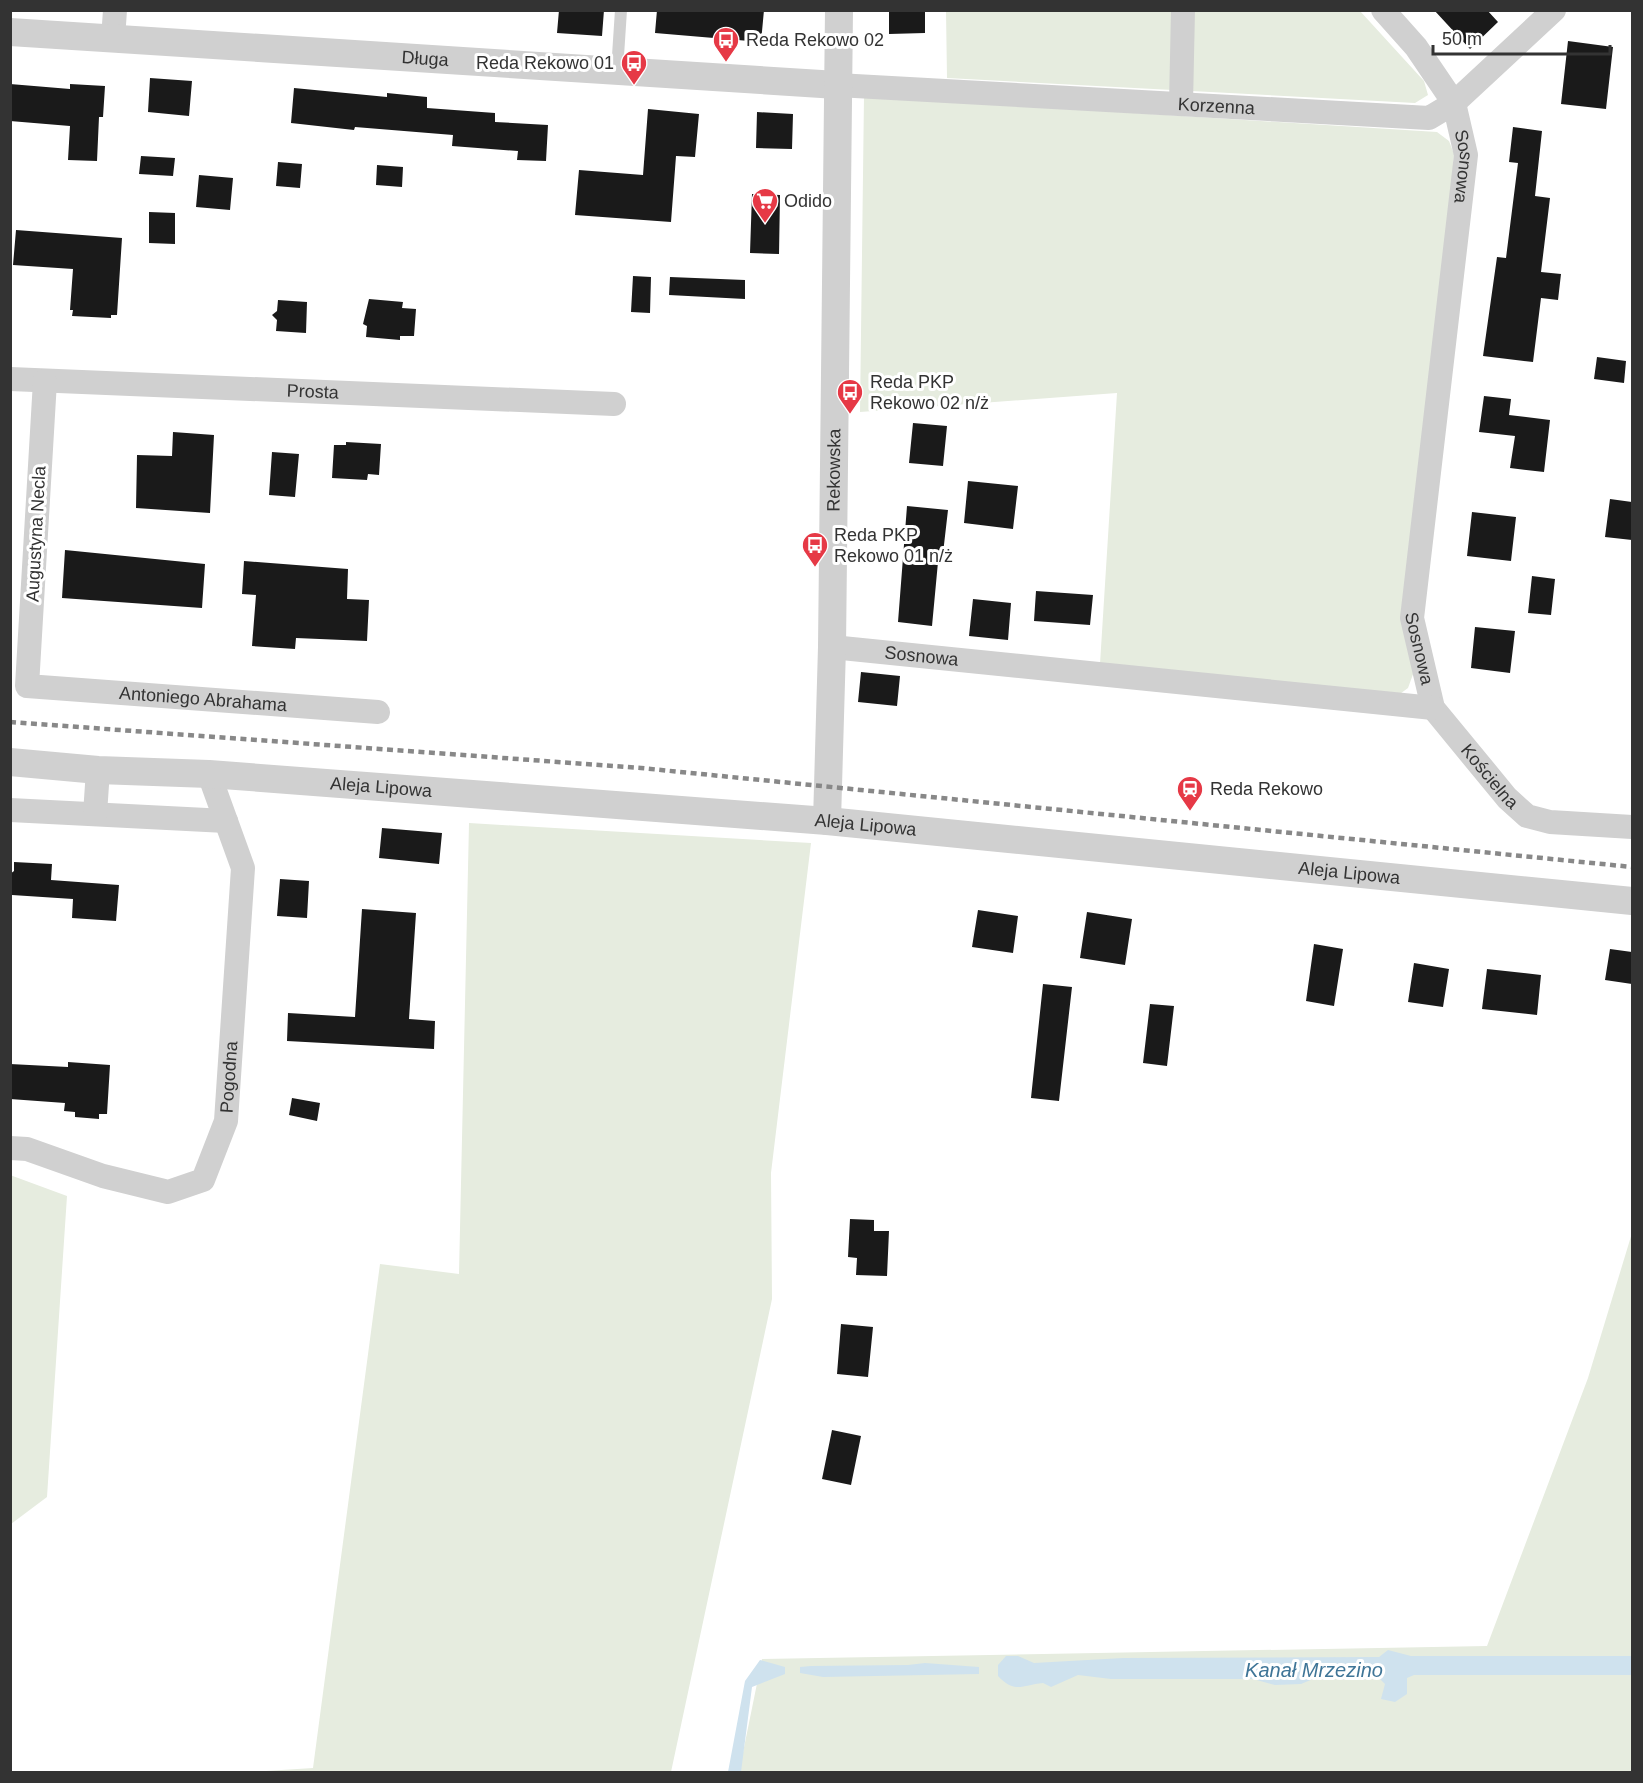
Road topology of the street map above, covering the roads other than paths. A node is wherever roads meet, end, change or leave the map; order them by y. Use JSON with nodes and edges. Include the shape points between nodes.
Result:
{"nodes":[{"id":1,"x":115,"y":10,"type":"edge"},
{"id":2,"x":621,"y":10,"type":"edge"},
{"id":3,"x":839,"y":10,"type":"edge"},
{"id":4,"x":1183,"y":10,"type":"edge"},
{"id":5,"x":1383,"y":10,"type":"edge"},
{"id":6,"x":1554,"y":10,"type":"edge"},
{"id":7,"x":10,"y":32,"type":"edge"},
{"id":8,"x":113,"y":39,"type":"junction"},
{"id":9,"x":617,"y":71,"type":"junction"},
{"id":10,"x":837,"y":85,"type":"junction"},
{"id":11,"x":1454,"y":103,"type":"junction"},
{"id":12,"x":1180,"y":104,"type":"junction"},
{"id":13,"x":10,"y":379,"type":"edge"},
{"id":14,"x":45,"y":381,"type":"junction"},
{"id":15,"x":614,"y":404,"type":"dead end"},
{"id":16,"x":832,"y":647,"type":"junction"},
{"id":17,"x":27,"y":686,"type":"joint"},
{"id":18,"x":1433,"y":708,"type":"junction"},
{"id":19,"x":378,"y":712,"type":"dead end"},
{"id":20,"x":10,"y":762,"type":"edge"},
{"id":21,"x":98,"y":770,"type":"junction"},
{"id":22,"x":209,"y":774,"type":"junction"},
{"id":23,"x":10,"y":810,"type":"edge"},
{"id":24,"x":94,"y":814,"type":"junction"},
{"id":25,"x":226,"y":820,"type":"junction"},
{"id":26,"x":827,"y":821,"type":"junction"},
{"id":27,"x":1632,"y":827,"type":"edge"},
{"id":28,"x":1632,"y":901,"type":"edge"},
{"id":29,"x":10,"y":1148,"type":"edge"}],
"edges":[{"from":1,"to":8,"type":"street"},
{"from":2,"to":9,"type":"lane"},
{"from":3,"to":10,"type":"street","name":"Rekowska"},
{"from":4,"to":12,"type":"street"},
{"from":5,"to":11,"type":"street","name":"Sosnowa","via":[[1416,47]]},
{"from":6,"to":11,"type":"street","name":"Korzenna"},
{"from":7,"to":8,"type":"street","name":"Długa"},
{"from":8,"to":9,"type":"street","name":"Długa"},
{"from":9,"to":10,"type":"street","name":"Długa"},
{"from":10,"to":12,"type":"street","name":"Korzenna"},
{"from":10,"to":16,"type":"street","name":"Rekowska"},
{"from":11,"to":12,"type":"street","name":"Korzenna","via":[[1429,117]]},
{"from":11,"to":18,"type":"street","name":"Sosnowa","via":[[1466,155],[1412,618]]},
{"from":13,"to":14,"type":"street","name":"Prosta"},
{"from":14,"to":15,"type":"street","name":"Prosta"},
{"from":14,"to":17,"type":"street","name":"Augustyna Necla"},
{"from":16,"to":18,"type":"street","name":"Sosnowa"},
{"from":16,"to":26,"type":"street","name":"Rekowska"},
{"from":17,"to":19,"type":"street","name":"Antoniego Abrahama"},
{"from":18,"to":27,"type":"street","name":"Kościelna","via":[[1507,798],[1527,816],[1550,822]]},
{"from":20,"to":21,"type":"street","name":"Aleja Lipowa"},
{"from":21,"to":22,"type":"street","name":"Aleja Lipowa"},
{"from":21,"to":24,"type":"street"},
{"from":22,"to":25,"type":"street","name":"Pogodna"},
{"from":22,"to":26,"type":"street","name":"Aleja Lipowa"},
{"from":23,"to":24,"type":"street"},
{"from":24,"to":25,"type":"street"},
{"from":25,"to":29,"type":"street","name":"Pogodna","via":[[243,868],[226,1121],[203,1180],[168,1192],[103,1176],[27,1149]]},
{"from":26,"to":28,"type":"street","name":"Aleja Lipowa"}]}
